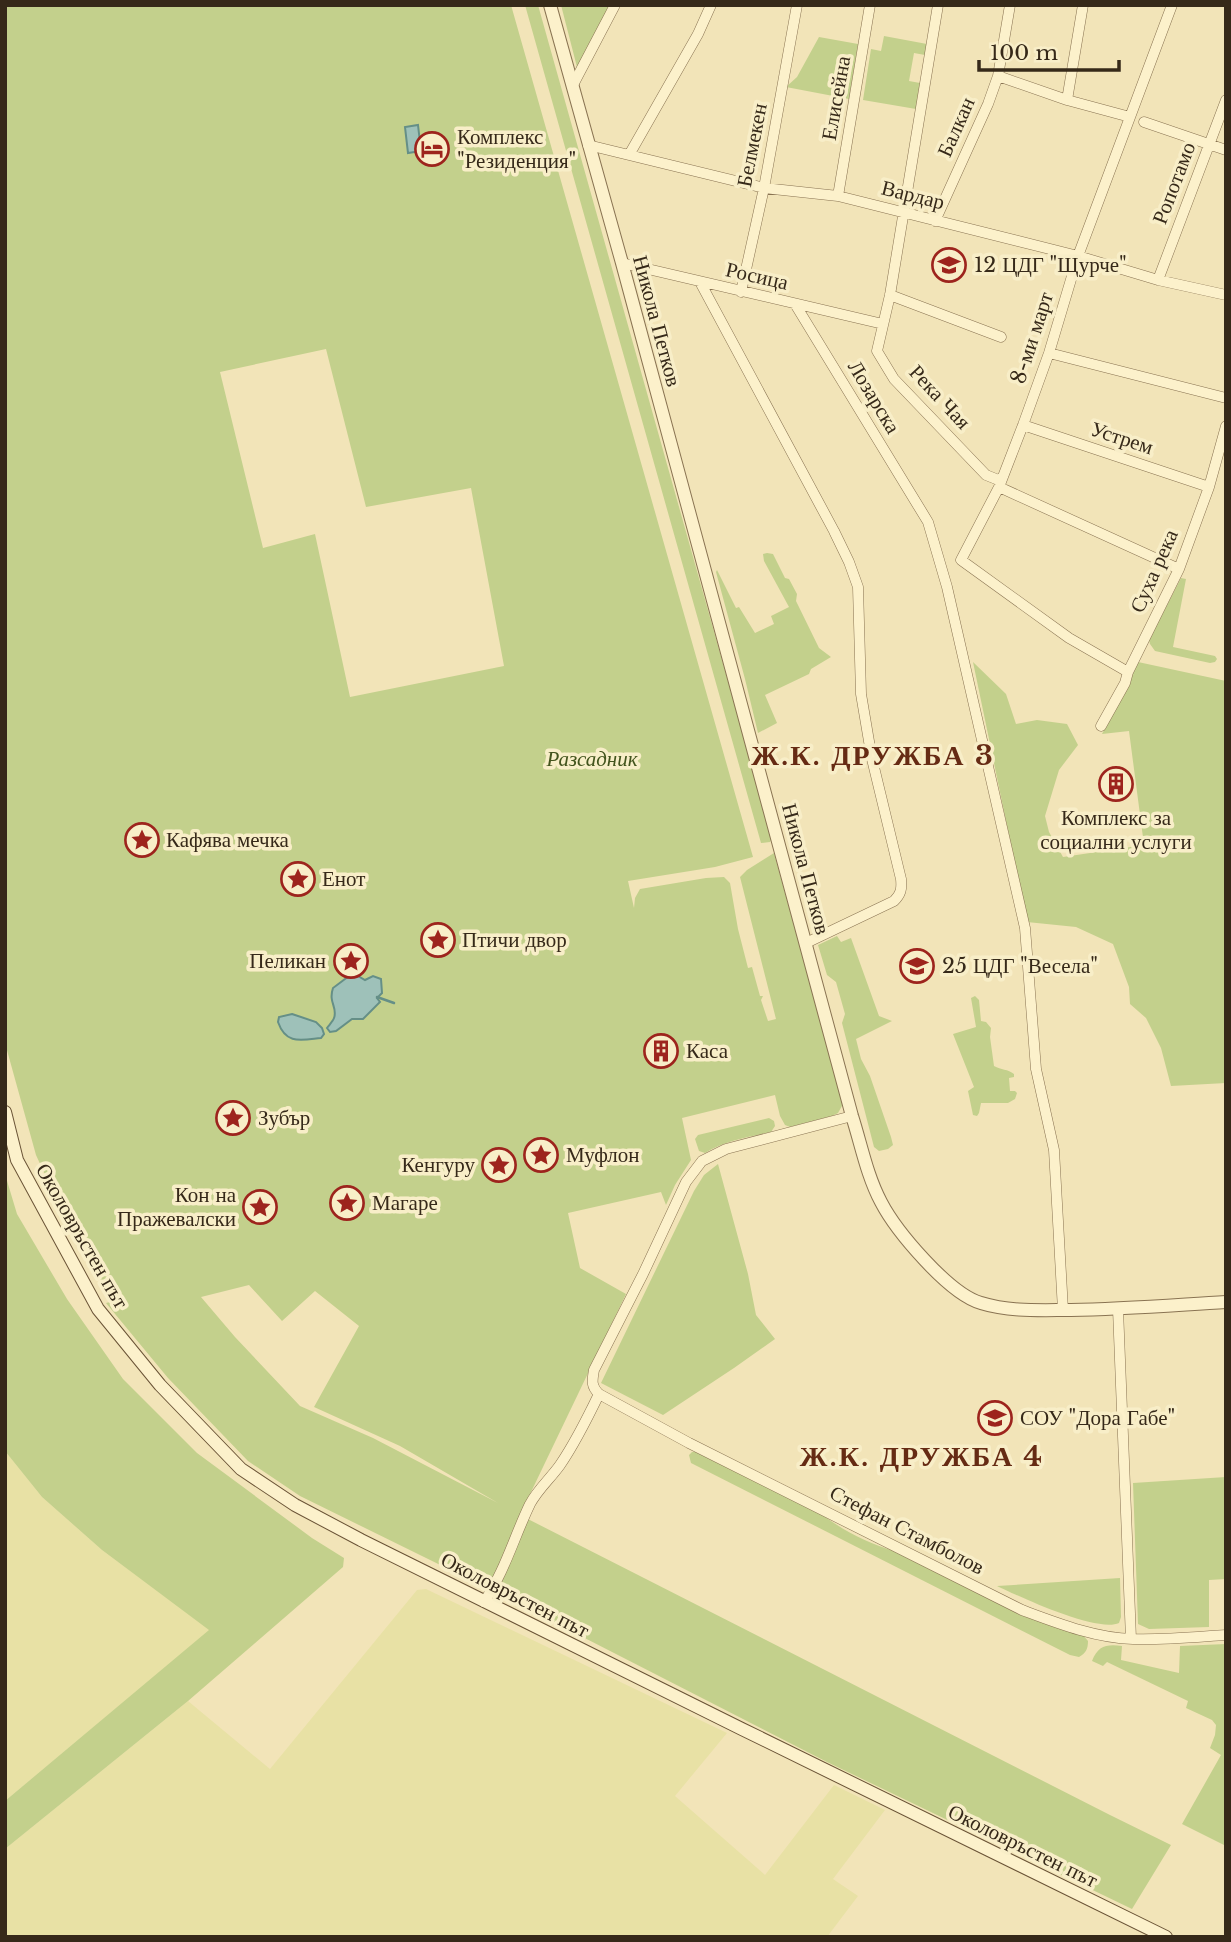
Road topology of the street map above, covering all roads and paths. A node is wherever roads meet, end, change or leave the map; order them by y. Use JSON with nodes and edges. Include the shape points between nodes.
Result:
{"nodes":[{"id":1,"x":550,"y":5,"type":"edge"},
{"id":2,"x":615,"y":5,"type":"edge"},
{"id":3,"x":711,"y":5,"type":"edge"},
{"id":4,"x":797,"y":5,"type":"edge"},
{"id":5,"x":870,"y":5,"type":"edge"},
{"id":6,"x":938,"y":5,"type":"edge"},
{"id":7,"x":1010,"y":5,"type":"edge"},
{"id":8,"x":1083,"y":5,"type":"edge"},
{"id":9,"x":1172,"y":5,"type":"edge"},
{"id":10,"x":998,"y":76,"type":"junction"},
{"id":11,"x":573,"y":85,"type":"junction"},
{"id":12,"x":1067,"y":100,"type":"junction"},
{"id":13,"x":1226,"y":100,"type":"edge"},
{"id":14,"x":1130,"y":117,"type":"junction"},
{"id":15,"x":1144,"y":122,"type":"dead end"},
{"id":16,"x":1210,"y":144,"type":"junction"},
{"id":17,"x":588,"y":145,"type":"junction"},
{"id":18,"x":1226,"y":150,"type":"edge"},
{"id":19,"x":629,"y":155,"type":"junction"},
{"id":20,"x":764,"y":188,"type":"junction"},
{"id":21,"x":838,"y":196,"type":"junction"},
{"id":22,"x":904,"y":212,"type":"junction"},
{"id":23,"x":935,"y":221,"type":"junction"},
{"id":24,"x":1079,"y":256,"type":"junction"},
{"id":25,"x":622,"y":263,"type":"junction"},
{"id":26,"x":1158,"y":280,"type":"junction"},
{"id":27,"x":700,"y":282,"type":"junction"},
{"id":28,"x":741,"y":292,"type":"junction"},
{"id":29,"x":890,"y":295,"type":"junction"},
{"id":30,"x":1226,"y":295,"type":"edge"},
{"id":31,"x":796,"y":304,"type":"junction"},
{"id":32,"x":883,"y":324,"type":"junction"},
{"id":33,"x":1001,"y":337,"type":"dead end"},
{"id":34,"x":1049,"y":353,"type":"junction"},
{"id":35,"x":1226,"y":398,"type":"edge"},
{"id":36,"x":1023,"y":425,"type":"junction"},
{"id":37,"x":1226,"y":426,"type":"edge"},
{"id":38,"x":1000,"y":484,"type":"junction"},
{"id":39,"x":1209,"y":487,"type":"junction"},
{"id":40,"x":1179,"y":569,"type":"junction"},
{"id":41,"x":1128,"y":672,"type":"junction"},
{"id":42,"x":1101,"y":726,"type":"dead end"},
{"id":43,"x":806,"y":943,"type":"junction"},
{"id":44,"x":5,"y":1112,"type":"edge"},
{"id":45,"x":852,"y":1116,"type":"junction"},
{"id":46,"x":1226,"y":1302,"type":"edge"},
{"id":47,"x":1118,"y":1309,"type":"junction"},
{"id":48,"x":1063,"y":1310,"type":"junction"},
{"id":49,"x":599,"y":1394,"type":"junction"},
{"id":50,"x":484,"y":1602,"type":"junction"},
{"id":51,"x":1226,"y":1635,"type":"edge"},
{"id":52,"x":1131,"y":1639,"type":"junction"},
{"id":53,"x":1166,"y":1937,"type":"edge"}],
"edges":[{"from":1,"to":11,"type":"street","name":"Никола Петков"},
{"from":2,"to":11,"type":"street"},
{"from":3,"to":19,"type":"street"},
{"from":4,"to":20,"type":"street","name":"Белмекен"},
{"from":5,"to":21,"type":"street","name":"Елисейна"},
{"from":6,"to":22,"type":"street"},
{"from":7,"to":10,"type":"street","name":"Балкан"},
{"from":8,"to":12,"type":"street"},
{"from":9,"to":14,"type":"street","name":"8-ми март"},
{"from":10,"to":12,"type":"street"},
{"from":10,"to":23,"type":"street","name":"Балкан"},
{"from":11,"to":17,"type":"street","name":"Никола Петков"},
{"from":12,"to":14,"type":"street"},
{"from":13,"to":16,"type":"street","name":"Ропотамо"},
{"from":14,"to":24,"type":"street","name":"8-ми март"},
{"from":15,"to":16,"type":"street"},
{"from":16,"to":18,"type":"street"},
{"from":16,"to":26,"type":"street","name":"Ропотамо"},
{"from":17,"to":19,"type":"street","name":"Вардар"},
{"from":17,"to":25,"type":"street","name":"Никола Петков"},
{"from":19,"to":20,"type":"street","name":"Вардар"},
{"from":20,"to":21,"type":"street","name":"Вардар"},
{"from":20,"to":28,"type":"street","name":"Белмекен"},
{"from":21,"to":22,"type":"street","name":"Вардар"},
{"from":22,"to":23,"type":"street","name":"Вардар"},
{"from":22,"to":29,"type":"street"},
{"from":23,"to":24,"type":"street","name":"Вардар"},
{"from":24,"to":26,"type":"street","name":"Вардар"},
{"from":24,"to":34,"type":"street","name":"8-ми март"},
{"from":25,"to":27,"type":"street","name":"Росица"},
{"from":25,"to":43,"type":"street","name":"Никола Петков"},
{"from":26,"to":30,"type":"street","name":"Вардар"},
{"from":27,"to":28,"type":"street","name":"Росица"},
{"from":27,"to":43,"type":"street","via":[[834,531],[858,587],[861,694],[902,889],[894,901]]},
{"from":28,"to":31,"type":"street","name":"Росица"},
{"from":29,"to":32,"type":"street"},
{"from":29,"to":33,"type":"street"},
{"from":31,"to":32,"type":"street","name":"Росица"},
{"from":31,"to":48,"type":"street","name":"Лозарска","via":[[928,522],[947,587],[1025,928],[1036,1069],[1054,1150]]},
{"from":32,"to":38,"type":"street","name":"Река Чая","via":[[877,351],[894,379]]},
{"from":34,"to":35,"type":"street"},
{"from":34,"to":36,"type":"street","name":"8-ми март"},
{"from":36,"to":38,"type":"street","name":"8-ми март"},
{"from":36,"to":39,"type":"street","name":"Устрем"},
{"from":37,"to":39,"type":"street","name":"Суха река"},
{"from":38,"to":40,"type":"street","name":"Река Чая"},
{"from":38,"to":41,"type":"street","name":"8-ми март","via":[[961,560],[1069,638]]},
{"from":39,"to":40,"type":"street","name":"Суха река"},
{"from":40,"to":41,"type":"street","name":"Суха река"},
{"from":41,"to":42,"type":"street","name":"Суха река"},
{"from":43,"to":45,"type":"street","name":"Никола Петков"},
{"from":44,"to":50,"type":"street","name":"Околовръстен път","via":[[17,1160],[98,1309],[160,1385],[241,1469],[295,1505]]},
{"from":45,"to":48,"type":"street","name":"Никола Петков","via":[[880,1202],[939,1275],[979,1303]]},
{"from":45,"to":49,"type":"street","via":[[726,1149],[702,1161],[686,1182],[594,1370],[592,1383]]},
{"from":46,"to":47,"type":"street","name":"Никола Петков"},
{"from":47,"to":48,"type":"street","name":"Никола Петков"},
{"from":47,"to":52,"type":"street"},
{"from":49,"to":50,"type":"street","via":[[576,1442],[531,1502],[505,1566]]},
{"from":49,"to":52,"type":"street","name":"Стефан Стамболов","via":[[1022,1610],[1099,1635]]},
{"from":50,"to":53,"type":"street","name":"Околовръстен път"},
{"from":51,"to":52,"type":"street","name":"Стефан Стамболов"}]}
